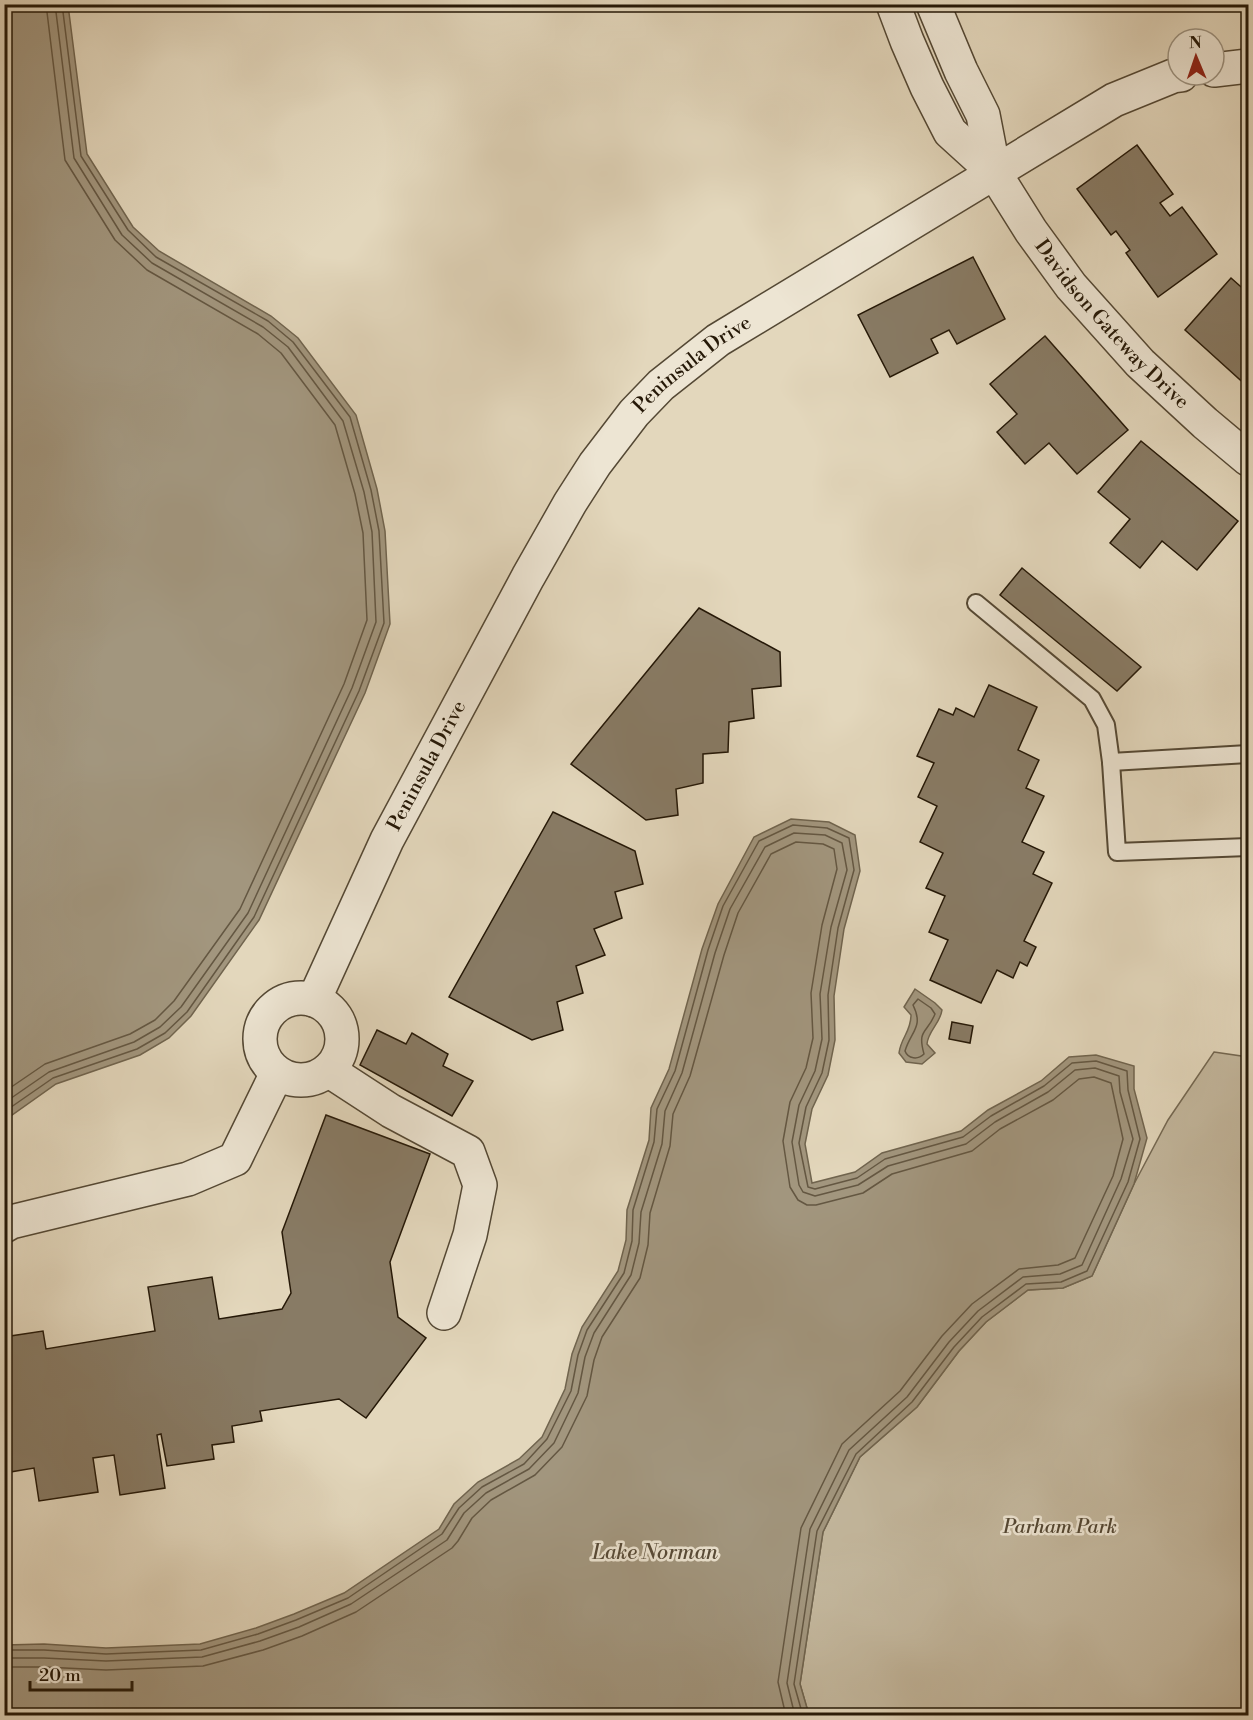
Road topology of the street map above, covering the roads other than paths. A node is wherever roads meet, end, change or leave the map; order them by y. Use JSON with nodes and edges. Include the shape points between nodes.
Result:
{"nodes":[{"id":1,"x":893,"y":4,"type":"edge"},
{"id":2,"x":933,"y":4,"type":"edge"},
{"id":3,"x":1248,"y":66,"type":"edge"},
{"id":4,"x":1226,"y":69,"type":"edge"},
{"id":5,"x":1166,"y":79,"type":"edge"},
{"id":6,"x":994,"y":172,"type":"junction"},
{"id":7,"x":1248,"y":459,"type":"edge"},
{"id":8,"x":976,"y":603,"type":"dead end"},
{"id":9,"x":1248,"y":754,"type":"edge"},
{"id":10,"x":1111,"y":762,"type":"junction"},
{"id":11,"x":1248,"y":847,"type":"edge"},
{"id":12,"x":314,"y":1000,"type":"junction"},
{"id":13,"x":328,"y":1070,"type":"junction"},
{"id":14,"x":277,"y":1072,"type":"junction"},
{"id":15,"x":4,"y":1226,"type":"edge"},
{"id":16,"x":444,"y":1313,"type":"dead end"}],
"edges":[{"from":1,"to":6,"type":"street","name":"Davidson Gateway Drive","via":[[950,132]]},
{"from":2,"to":6,"type":"street","name":"Davidson Gateway Drive","via":[[983,115]]},
{"from":3,"to":4,"type":"street"},
{"from":5,"to":6,"type":"street","name":"Peninsula Drive","via":[[1114,100]]},
{"from":6,"to":7,"type":"street","name":"Davidson Gateway Drive","via":[[1071,286],[1140,363]]},
{"from":6,"to":12,"type":"street","name":"Peninsula Drive","via":[[718,340],[634,413],[595,464],[522,587],[387,840]]},
{"from":8,"to":10,"type":"lane","via":[[1092,699],[1106,724]]},
{"from":9,"to":10,"type":"lane"},
{"from":10,"to":11,"type":"lane","via":[[1117,852]]},
{"from":12,"to":13,"type":"street","via":[[325,1005],[340,1025],[341,1049]]},
{"from":12,"to":14,"type":"street","via":[[302,998],[277,1005],[262,1026],[262,1052]]},
{"from":13,"to":14,"type":"street","via":[[303,1080]]},
{"from":13,"to":16,"type":"street","via":[[391,1111],[468,1152],[480,1185],[470,1236]]},
{"from":14,"to":15,"type":"street","via":[[235,1159],[188,1179]]}]}
